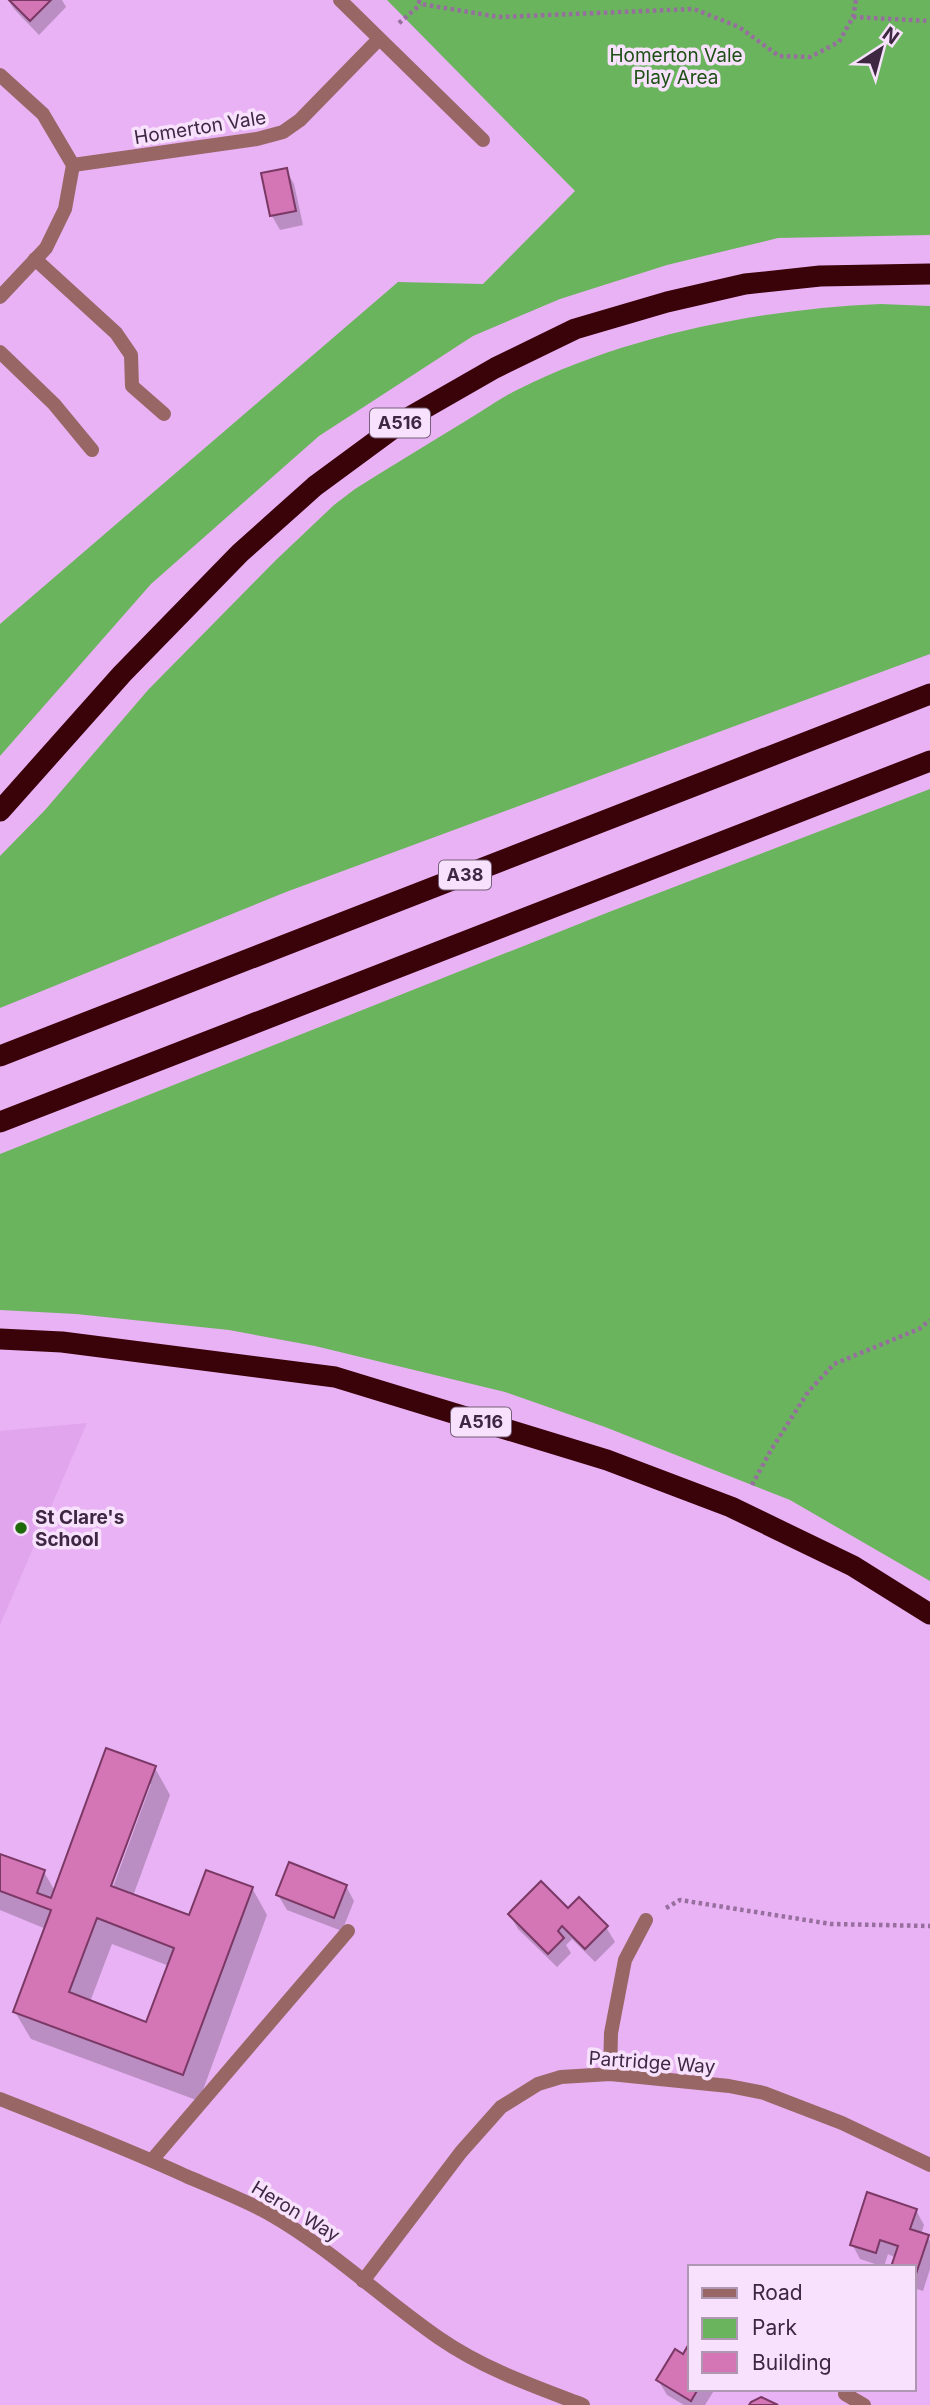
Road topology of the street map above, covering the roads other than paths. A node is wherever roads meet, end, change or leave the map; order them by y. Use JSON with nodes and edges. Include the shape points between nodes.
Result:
{"nodes":[{"id":1,"x":340,"y":0,"type":"edge"},
{"id":2,"x":379,"y":39,"type":"junction"},
{"id":3,"x":0,"y":75,"type":"edge"},
{"id":4,"x":483,"y":140,"type":"dead end"},
{"id":5,"x":73,"y":165,"type":"junction"},
{"id":6,"x":35,"y":259,"type":"junction"},
{"id":7,"x":930,"y":274,"type":"edge"},
{"id":8,"x":0,"y":296,"type":"edge"},
{"id":9,"x":0,"y":352,"type":"edge"},
{"id":10,"x":163,"y":414,"type":"dead end"},
{"id":11,"x":92,"y":450,"type":"dead end"},
{"id":12,"x":930,"y":694,"type":"edge"},
{"id":13,"x":930,"y":761,"type":"edge"},
{"id":14,"x":0,"y":811,"type":"edge"},
{"id":15,"x":0,"y":1056,"type":"edge"},
{"id":16,"x":0,"y":1122,"type":"edge"},
{"id":17,"x":0,"y":1339,"type":"edge"},
{"id":18,"x":930,"y":1614,"type":"edge"},
{"id":19,"x":646,"y":1920,"type":"road end"},
{"id":20,"x":348,"y":1931,"type":"dead end"},
{"id":21,"x":610,"y":2074,"type":"junction"},
{"id":22,"x":3,"y":2101,"type":"edge"},
{"id":23,"x":152,"y":2160,"type":"junction"},
{"id":24,"x":930,"y":2165,"type":"edge"},
{"id":25,"x":363,"y":2281,"type":"junction"},
{"id":26,"x":845,"y":2395,"type":"dead end"},
{"id":27,"x":583,"y":2405,"type":"edge"},
{"id":28,"x":864,"y":2405,"type":"edge"}],
"edges":[{"from":1,"to":2,"type":"street"},
{"from":2,"to":4,"type":"street"},
{"from":2,"to":5,"type":"street","name":"Homerton Vale","via":[[300,120],[282,132]]},
{"from":3,"to":5,"type":"street","via":[[43,114]]},
{"from":5,"to":6,"type":"street","via":[[65,209],[46,248]]},
{"from":6,"to":8,"type":"street"},
{"from":6,"to":10,"type":"street","via":[[116,333],[131,355],[132,386]]},
{"from":7,"to":14,"type":"highway","number":"A516","via":[[820,276],[746,284],[667,302],[575,329],[406,418],[315,486],[240,553],[122,674]]},
{"from":9,"to":11,"type":"street","via":[[54,404]]},
{"from":12,"to":15,"type":"highway","number":"A38"},
{"from":13,"to":16,"type":"highway"},
{"from":17,"to":18,"type":"highway","number":"A516","via":[[62,1342],[335,1377],[607,1460],[741,1512],[853,1566]]},
{"from":19,"to":21,"type":"street","via":[[625,1960],[611,2033]]},
{"from":20,"to":23,"type":"street"},
{"from":21,"to":24,"type":"street","name":"Partridge Way","via":[[764,2093],[842,2123]]},
{"from":21,"to":25,"type":"street","name":"Partridge Way","via":[[561,2077],[538,2084],[501,2107]]},
{"from":22,"to":23,"type":"street","name":"Heron Way"},
{"from":23,"to":25,"type":"street","name":"Heron Way","via":[[268,2213],[318,2244]]},
{"from":25,"to":27,"type":"street","name":"Heron Way","via":[[442,2340],[488,2367]]},
{"from":26,"to":28,"type":"street"}]}
